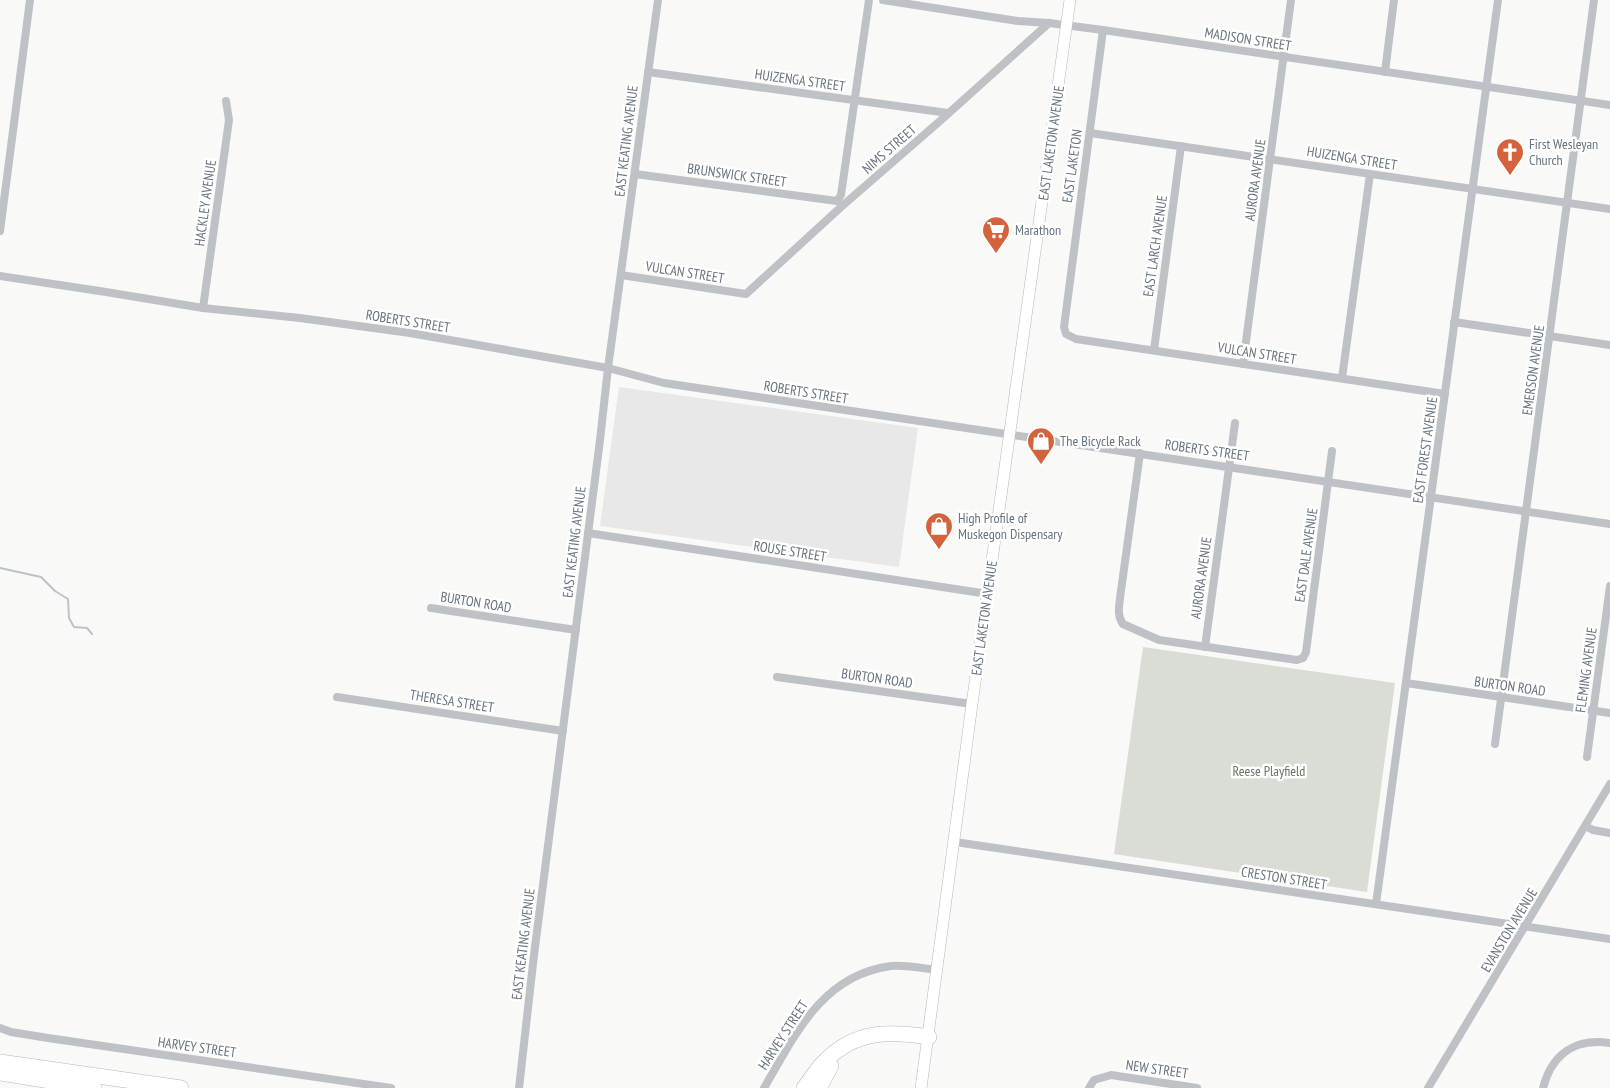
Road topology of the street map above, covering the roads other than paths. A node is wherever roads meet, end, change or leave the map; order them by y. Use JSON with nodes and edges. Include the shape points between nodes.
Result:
{"nodes":[{"id":1,"x":30,"y":0,"type":"edge"},
{"id":2,"x":658,"y":0,"type":"edge"},
{"id":3,"x":869,"y":0,"type":"edge"},
{"id":4,"x":883,"y":0,"type":"edge"},
{"id":5,"x":1070,"y":0,"type":"edge"},
{"id":6,"x":1292,"y":0,"type":"edge"},
{"id":7,"x":1394,"y":0,"type":"edge"},
{"id":8,"x":1498,"y":0,"type":"edge"},
{"id":9,"x":1594,"y":0,"type":"edge"},
{"id":10,"x":1049,"y":23,"type":"junction"},
{"id":11,"x":1067,"y":26,"type":"junction"},
{"id":12,"x":1103,"y":30,"type":"junction"},
{"id":13,"x":1284,"y":57,"type":"junction"},
{"id":14,"x":648,"y":72,"type":"junction"},
{"id":15,"x":1385,"y":72,"type":"junction"},
{"id":16,"x":1486,"y":87,"type":"junction"},
{"id":17,"x":854,"y":100,"type":"junction"},
{"id":18,"x":1581,"y":101,"type":"junction"},
{"id":19,"x":226,"y":102,"type":"dead end"},
{"id":20,"x":1610,"y":105,"type":"edge"},
{"id":21,"x":948,"y":113,"type":"junction"},
{"id":22,"x":1090,"y":133,"type":"junction"},
{"id":23,"x":1181,"y":146,"type":"junction"},
{"id":24,"x":1270,"y":159,"type":"junction"},
{"id":25,"x":635,"y":174,"type":"junction"},
{"id":26,"x":1370,"y":174,"type":"junction"},
{"id":27,"x":1472,"y":189,"type":"junction"},
{"id":28,"x":1567,"y":202,"type":"junction"},
{"id":29,"x":1610,"y":209,"type":"edge"},
{"id":30,"x":0,"y":231,"type":"edge"},
{"id":31,"x":621,"y":275,"type":"junction"},
{"id":32,"x":0,"y":276,"type":"edge"},
{"id":33,"x":746,"y":294,"type":"joint"},
{"id":34,"x":203,"y":308,"type":"junction"},
{"id":35,"x":1454,"y":322,"type":"junction"},
{"id":36,"x":1066,"y":334,"type":"joint"},
{"id":37,"x":1550,"y":336,"type":"junction"},
{"id":38,"x":1610,"y":345,"type":"edge"},
{"id":39,"x":1154,"y":350,"type":"junction"},
{"id":40,"x":1243,"y":364,"type":"junction"},
{"id":41,"x":608,"y":368,"type":"junction"},
{"id":42,"x":1342,"y":378,"type":"junction"},
{"id":43,"x":1445,"y":394,"type":"junction"},
{"id":44,"x":1235,"y":423,"type":"dead end"},
{"id":45,"x":1010,"y":434,"type":"junction"},
{"id":46,"x":1332,"y":451,"type":"dead end"},
{"id":47,"x":1140,"y":453,"type":"junction"},
{"id":48,"x":1229,"y":466,"type":"junction"},
{"id":49,"x":1328,"y":481,"type":"junction"},
{"id":50,"x":1431,"y":496,"type":"junction"},
{"id":51,"x":1526,"y":511,"type":"junction"},
{"id":52,"x":1610,"y":524,"type":"edge"},
{"id":53,"x":588,"y":533,"type":"junction"},
{"id":54,"x":1610,"y":586,"type":"edge"},
{"id":55,"x":988,"y":594,"type":"junction"},
{"id":56,"x":431,"y":608,"type":"dead end"},
{"id":57,"x":576,"y":630,"type":"junction"},
{"id":58,"x":1205,"y":646,"type":"junction"},
{"id":59,"x":778,"y":677,"type":"dead end"},
{"id":60,"x":1406,"y":683,"type":"junction"},
{"id":61,"x":337,"y":697,"type":"dead end"},
{"id":62,"x":1502,"y":697,"type":"junction"},
{"id":63,"x":972,"y":704,"type":"junction"},
{"id":64,"x":1593,"y":711,"type":"junction"},
{"id":65,"x":1610,"y":713,"type":"edge"},
{"id":66,"x":563,"y":731,"type":"junction"},
{"id":67,"x":1495,"y":744,"type":"dead end"},
{"id":68,"x":1587,"y":757,"type":"dead end"},
{"id":69,"x":1610,"y":784,"type":"edge"},
{"id":70,"x":1585,"y":826,"type":"junction"},
{"id":71,"x":1610,"y":833,"type":"edge"},
{"id":72,"x":955,"y":842,"type":"junction"},
{"id":73,"x":1376,"y":904,"type":"junction"},
{"id":74,"x":1526,"y":926,"type":"junction"},
{"id":75,"x":1610,"y":940,"type":"edge"},
{"id":76,"x":936,"y":970,"type":"junction"},
{"id":77,"x":0,"y":1028,"type":"edge"},
{"id":78,"x":928,"y":1036,"type":"junction"},
{"id":79,"x":1610,"y":1043,"type":"edge"},
{"id":80,"x":0,"y":1062,"type":"edge"},
{"id":81,"x":0,"y":1073,"type":"edge"},
{"id":82,"x":94,"y":1088,"type":"edge"},
{"id":83,"x":181,"y":1088,"type":"edge"},
{"id":84,"x":391,"y":1088,"type":"edge"},
{"id":85,"x":519,"y":1088,"type":"edge"},
{"id":86,"x":764,"y":1088,"type":"edge"},
{"id":87,"x":804,"y":1088,"type":"edge"},
{"id":88,"x":819,"y":1088,"type":"edge"},
{"id":89,"x":921,"y":1088,"type":"edge"},
{"id":90,"x":1089,"y":1088,"type":"edge"},
{"id":91,"x":1197,"y":1088,"type":"edge"},
{"id":92,"x":1428,"y":1088,"type":"edge"},
{"id":93,"x":1543,"y":1088,"type":"edge"}],
"edges":[{"from":1,"to":30,"type":"street"},
{"from":2,"to":14,"type":"street","name":"EAST KEATING AVENUE"},
{"from":3,"to":17,"type":"street"},
{"from":4,"to":10,"type":"street","name":"MADISON STREET","via":[[1018,22]]},
{"from":5,"to":11,"type":"main road","name":"EAST LAKETON AVENUE"},
{"from":6,"to":13,"type":"street","name":"AURORA AVENUE"},
{"from":7,"to":15,"type":"street"},
{"from":8,"to":16,"type":"street","name":"EAST FOREST AVENUE"},
{"from":9,"to":18,"type":"street","name":"EMERSON AVENUE"},
{"from":10,"to":11,"type":"street","name":"MADISON STREET"},
{"from":10,"to":21,"type":"street","name":"NIMS STREET"},
{"from":11,"to":12,"type":"street","name":"MADISON STREET"},
{"from":11,"to":45,"type":"main road","name":"EAST LAKETON AVENUE"},
{"from":12,"to":13,"type":"street","name":"MADISON STREET"},
{"from":12,"to":22,"type":"street","name":"EAST LAKETON"},
{"from":13,"to":15,"type":"street","name":"MADISON STREET"},
{"from":13,"to":24,"type":"street","name":"AURORA AVENUE"},
{"from":14,"to":17,"type":"street","name":"HUIZENGA STREET"},
{"from":14,"to":25,"type":"street","name":"EAST KEATING AVENUE"},
{"from":15,"to":16,"type":"street","name":"MADISON STREET"},
{"from":16,"to":18,"type":"street","name":"MADISON STREET"},
{"from":16,"to":27,"type":"street","name":"EAST FOREST AVENUE"},
{"from":17,"to":21,"type":"street","name":"HUIZENGA STREET"},
{"from":17,"to":25,"type":"street","name":"BRUNSWICK STREET","via":[[841,195],[837,201]]},
{"from":18,"to":20,"type":"street","name":"MADISON STREET"},
{"from":18,"to":28,"type":"street","name":"EMERSON AVENUE"},
{"from":19,"to":34,"type":"street","name":"HACKLEY AVENUE","via":[[229,120]]},
{"from":21,"to":33,"type":"street","name":"NIMS STREET"},
{"from":22,"to":23,"type":"street","name":"HUIZENGA STREET"},
{"from":22,"to":36,"type":"street","name":"EAST LAKETON","via":[[1064,327]]},
{"from":23,"to":24,"type":"street","name":"HUIZENGA STREET"},
{"from":23,"to":39,"type":"street","name":"EAST LARCH AVENUE"},
{"from":24,"to":26,"type":"street","name":"HUIZENGA STREET"},
{"from":24,"to":40,"type":"street","name":"AURORA AVENUE"},
{"from":25,"to":31,"type":"street","name":"EAST KEATING AVENUE"},
{"from":26,"to":27,"type":"street","name":"HUIZENGA STREET"},
{"from":26,"to":42,"type":"street"},
{"from":27,"to":28,"type":"street","name":"HUIZENGA STREET"},
{"from":27,"to":35,"type":"street","name":"EAST FOREST AVENUE"},
{"from":28,"to":29,"type":"street","name":"HUIZENGA STREET"},
{"from":28,"to":37,"type":"street","name":"EMERSON AVENUE"},
{"from":31,"to":33,"type":"street","name":"VULCAN STREET"},
{"from":31,"to":41,"type":"street","name":"EAST KEATING AVENUE"},
{"from":32,"to":34,"type":"street","name":"ROBERTS STREET"},
{"from":34,"to":41,"type":"street","name":"ROBERTS STREET","via":[[402,332]]},
{"from":35,"to":37,"type":"street"},
{"from":35,"to":43,"type":"street","name":"EAST FOREST AVENUE"},
{"from":36,"to":39,"type":"street","name":"VULCAN STREET","via":[[1072,338]]},
{"from":37,"to":38,"type":"street"},
{"from":37,"to":51,"type":"street","name":"EMERSON AVENUE"},
{"from":39,"to":40,"type":"street","name":"VULCAN STREET"},
{"from":40,"to":42,"type":"street","name":"VULCAN STREET"},
{"from":41,"to":45,"type":"street","name":"ROBERTS STREET","via":[[664,383]]},
{"from":41,"to":53,"type":"street","name":"EAST KEATING AVENUE"},
{"from":42,"to":43,"type":"street","name":"VULCAN STREET"},
{"from":43,"to":50,"type":"street","name":"EAST FOREST AVENUE"},
{"from":44,"to":48,"type":"street","name":"AURORA AVENUE"},
{"from":45,"to":47,"type":"street","name":"ROBERTS STREET"},
{"from":45,"to":55,"type":"main road","name":"EAST LAKETON AVENUE"},
{"from":46,"to":49,"type":"street","name":"EAST DALE AVENUE"},
{"from":47,"to":48,"type":"street","name":"ROBERTS STREET"},
{"from":47,"to":58,"type":"street","via":[[1118,614],[1123,624],[1159,640]]},
{"from":48,"to":49,"type":"street","name":"ROBERTS STREET"},
{"from":48,"to":58,"type":"street","name":"AURORA AVENUE"},
{"from":49,"to":50,"type":"street","name":"ROBERTS STREET"},
{"from":49,"to":58,"type":"street","name":"EAST DALE AVENUE","via":[[1303,658],[1293,660]]},
{"from":50,"to":51,"type":"street","name":"ROBERTS STREET"},
{"from":50,"to":60,"type":"street","name":"EAST FOREST AVENUE"},
{"from":51,"to":52,"type":"street","name":"ROBERTS STREET"},
{"from":51,"to":62,"type":"street","name":"EMERSON AVENUE"},
{"from":53,"to":55,"type":"street","name":"ROUSE STREET"},
{"from":53,"to":57,"type":"street","name":"EAST KEATING AVENUE"},
{"from":54,"to":64,"type":"street","name":"FLEMING AVENUE"},
{"from":55,"to":63,"type":"main road","name":"EAST LAKETON AVENUE"},
{"from":56,"to":57,"type":"street","name":"BURTON ROAD"},
{"from":57,"to":66,"type":"street","name":"EAST KEATING AVENUE"},
{"from":59,"to":63,"type":"street","name":"BURTON ROAD"},
{"from":60,"to":62,"type":"street","name":"BURTON ROAD"},
{"from":60,"to":73,"type":"street","name":"EAST FOREST AVENUE"},
{"from":61,"to":66,"type":"street","name":"THERESA STREET"},
{"from":62,"to":64,"type":"street","name":"BURTON ROAD"},
{"from":62,"to":67,"type":"street","name":"EMERSON AVENUE"},
{"from":63,"to":72,"type":"main road","name":"EAST LAKETON AVENUE"},
{"from":64,"to":65,"type":"street","name":"BURTON ROAD"},
{"from":64,"to":68,"type":"street","name":"FLEMING AVENUE"},
{"from":66,"to":85,"type":"street","name":"EAST KEATING AVENUE"},
{"from":69,"to":70,"type":"street","name":"EVANSTON AVENUE"},
{"from":70,"to":71,"type":"street"},
{"from":70,"to":74,"type":"street","name":"EVANSTON AVENUE"},
{"from":72,"to":73,"type":"street","name":"CRESTON STREET"},
{"from":72,"to":76,"type":"main road","name":"EAST LAKETON AVENUE"},
{"from":73,"to":74,"type":"street","name":"CRESTON STREET"},
{"from":74,"to":75,"type":"street","name":"CRESTON STREET"},
{"from":74,"to":92,"type":"street","name":"EVANSTON AVENUE"},
{"from":76,"to":78,"type":"main road","name":"EAST LAKETON AVENUE"},
{"from":76,"to":86,"type":"street","name":"HARVEY STREET","via":[[890,966],[858,975],[836,988],[807,1016]]},
{"from":77,"to":84,"type":"street","name":"HARVEY STREET"},
{"from":78,"to":87,"type":"highway","via":[[898,1032],[856,1041],[840,1048],[825,1061]]},
{"from":78,"to":88,"type":"highway","via":[[870,1040],[856,1046],[836,1060]]},
{"from":78,"to":89,"type":"main road","name":"EAST LAKETON AVENUE"},
{"from":79,"to":93,"type":"street","via":[[1588,1042],[1567,1050],[1552,1065]]},
{"from":80,"to":83,"type":"highway"},
{"from":81,"to":82,"type":"highway"},
{"from":90,"to":91,"type":"street","name":"NEW STREET","via":[[1094,1080],[1111,1075]]}]}
